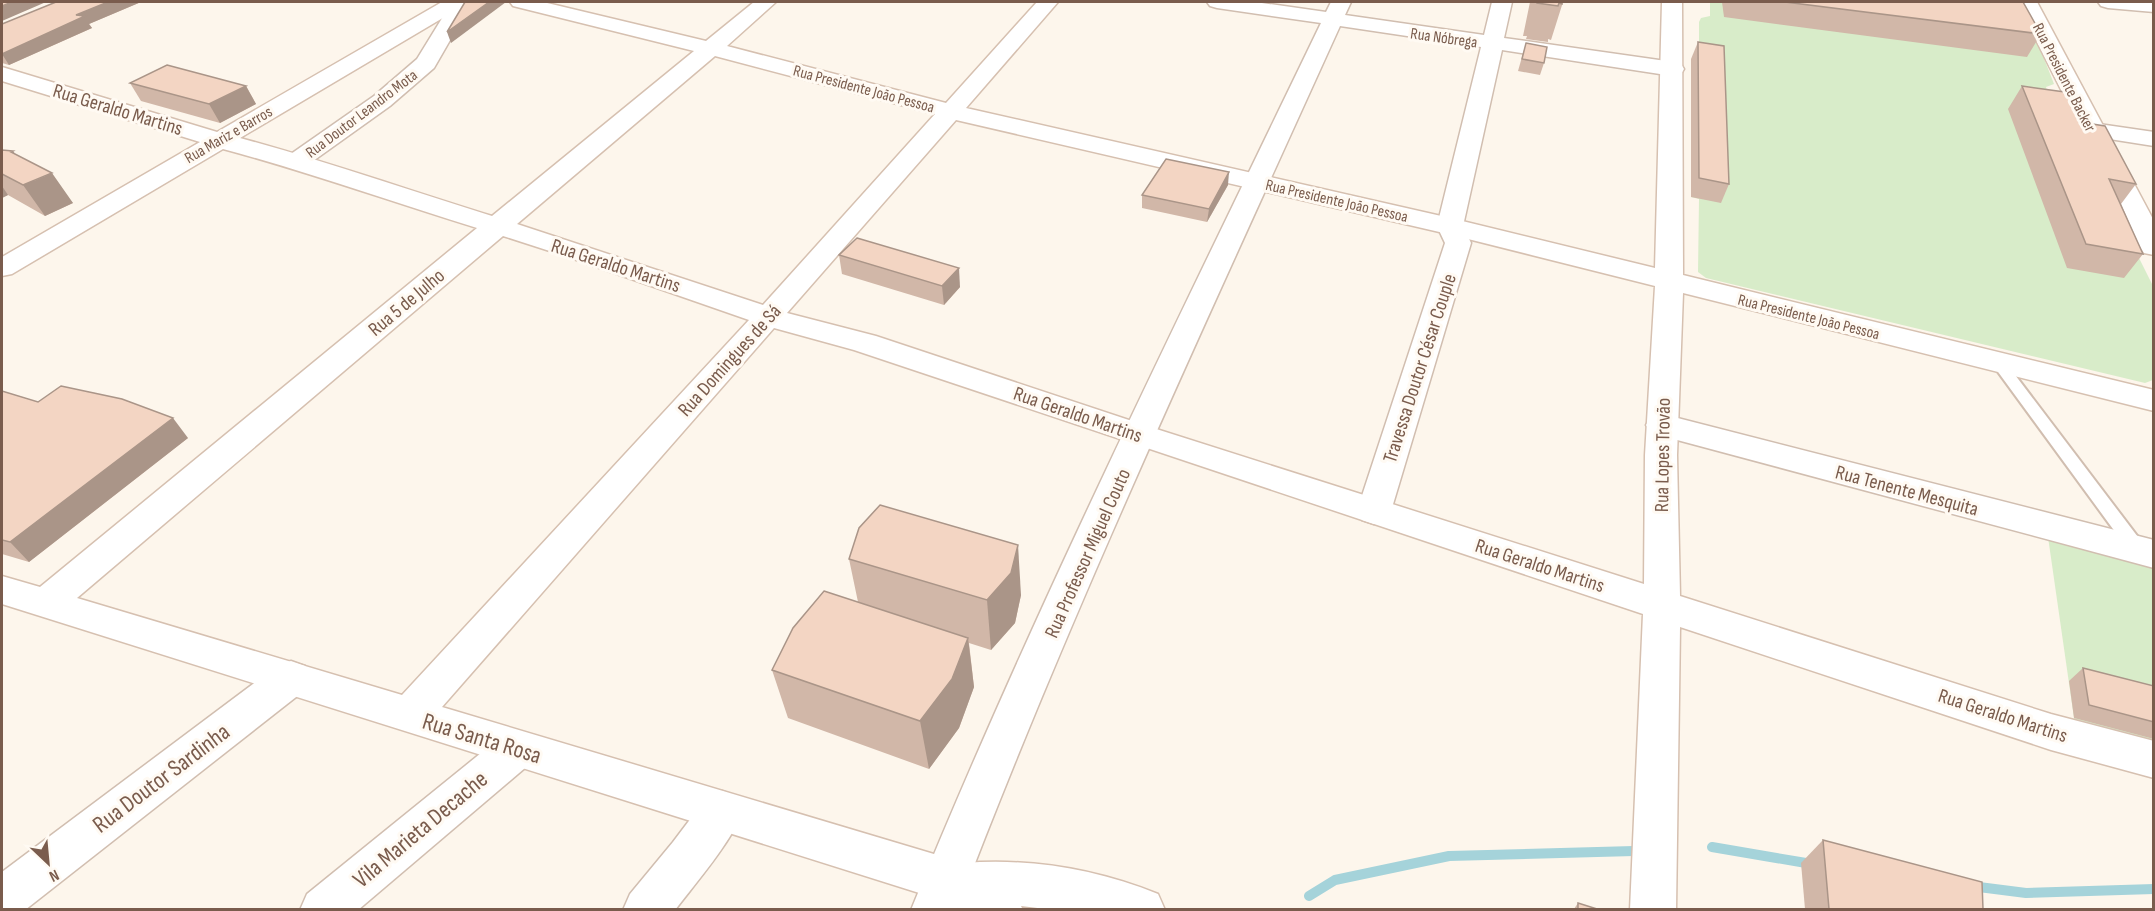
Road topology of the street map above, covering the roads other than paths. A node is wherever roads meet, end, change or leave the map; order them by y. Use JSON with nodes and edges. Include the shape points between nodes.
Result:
{"nodes":[{"id":1,"x":456,"y":2,"type":"edge"},
{"id":2,"x":462,"y":2,"type":"edge"},
{"id":3,"x":520,"y":2,"type":"edge"},
{"id":4,"x":766,"y":2,"type":"edge"},
{"id":5,"x":1048,"y":2,"type":"edge"},
{"id":6,"x":1216,"y":2,"type":"edge"},
{"id":7,"x":1502,"y":2,"type":"edge"},
{"id":8,"x":1672,"y":2,"type":"edge"},
{"id":9,"x":2027,"y":2,"type":"edge"},
{"id":10,"x":2108,"y":2,"type":"edge"},
{"id":11,"x":2154,"y":6,"type":"edge"},
{"id":12,"x":1336,"y":11,"type":"edge"},
{"id":13,"x":1491,"y":43,"type":"junction"},
{"id":14,"x":710,"y":48,"type":"junction"},
{"id":15,"x":1673,"y":69,"type":"junction"},
{"id":16,"x":2,"y":74,"type":"edge"},
{"id":17,"x":949,"y":111,"type":"junction"},
{"id":18,"x":2092,"y":130,"type":"junction"},
{"id":19,"x":2154,"y":139,"type":"edge"},
{"id":20,"x":219,"y":140,"type":"junction"},
{"id":21,"x":297,"y":161,"type":"junction"},
{"id":22,"x":1257,"y":181,"type":"junction"},
{"id":23,"x":1450,"y":226,"type":"junction"},
{"id":24,"x":496,"y":227,"type":"junction"},
{"id":25,"x":2154,"y":247,"type":"edge"},
{"id":26,"x":2,"y":268,"type":"edge"},
{"id":27,"x":1669,"y":281,"type":"junction"},
{"id":28,"x":768,"y":317,"type":"junction"},
{"id":29,"x":1998,"y":362,"type":"junction"},
{"id":30,"x":2154,"y":401,"type":"edge"},
{"id":31,"x":1662,"y":425,"type":"junction"},
{"id":32,"x":1139,"y":435,"type":"junction"},
{"id":33,"x":1374,"y":511,"type":"junction"},
{"id":34,"x":2146,"y":552,"type":"edge"},
{"id":35,"x":2,"y":590,"type":"edge"},
{"id":36,"x":46,"y":603,"type":"junction"},
{"id":37,"x":1662,"y":604,"type":"junction"},
{"id":38,"x":291,"y":678,"type":"junction"},
{"id":39,"x":408,"y":716,"type":"junction"},
{"id":40,"x":517,"y":749,"type":"junction"},
{"id":41,"x":2154,"y":760,"type":"edge"},
{"id":42,"x":722,"y":812,"type":"junction"},
{"id":43,"x":948,"y":891,"type":"edge"},
{"id":44,"x":2,"y":899,"type":"edge"},
{"id":45,"x":323,"y":909,"type":"edge"},
{"id":46,"x":646,"y":909,"type":"edge"},
{"id":47,"x":1000,"y":909,"type":"edge"},
{"id":48,"x":1142,"y":909,"type":"edge"},
{"id":49,"x":1653,"y":909,"type":"edge"}],
"edges":[{"from":1,"to":20,"type":"street","name":"Rua Mariz e Barros"},
{"from":2,"to":21,"type":"street","name":"Rua Doutor Leandro Mota","via":[[426,63],[382,101]]},
{"from":3,"to":14,"type":"street","name":"Rua Presidente João Pessoa"},
{"from":4,"to":14,"type":"street","name":"Rua 5 de Julho"},
{"from":5,"to":17,"type":"street","name":"Rua Domingues de Sá"},
{"from":6,"to":12,"type":"street","name":"Rua Nóbrega"},
{"from":7,"to":13,"type":"street"},
{"from":8,"to":15,"type":"street","name":"Rua Lopes Trovão"},
{"from":9,"to":18,"type":"street","name":"Rua Presidente Backer"},
{"from":10,"to":11,"type":"street"},
{"from":12,"to":13,"type":"street","name":"Rua Nóbrega"},
{"from":12,"to":22,"type":"street","name":"Rua Professor Miguel Couto"},
{"from":13,"to":15,"type":"street","name":"Rua Nóbrega"},
{"from":13,"to":23,"type":"street"},
{"from":14,"to":17,"type":"street","name":"Rua Presidente João Pessoa"},
{"from":14,"to":24,"type":"street","name":"Rua 5 de Julho"},
{"from":15,"to":27,"type":"street","name":"Rua Lopes Trovão"},
{"from":16,"to":20,"type":"street","name":"Rua Geraldo Martins"},
{"from":17,"to":22,"type":"street","name":"Rua Presidente João Pessoa"},
{"from":17,"to":28,"type":"street","name":"Rua Domingues de Sá"},
{"from":18,"to":19,"type":"street"},
{"from":18,"to":25,"type":"street","name":"Rua Presidente Backer"},
{"from":20,"to":21,"type":"street","name":"Rua Geraldo Martins"},
{"from":20,"to":26,"type":"street","name":"Rua Mariz e Barros"},
{"from":21,"to":24,"type":"street","name":"Rua Geraldo Martins"},
{"from":22,"to":23,"type":"street","name":"Rua Presidente João Pessoa"},
{"from":22,"to":32,"type":"street","name":"Rua Professor Miguel Couto"},
{"from":23,"to":27,"type":"street","name":"Rua Presidente João Pessoa"},
{"from":23,"to":33,"type":"street","name":"Travessa Doutor César Couple","via":[[1458,243]]},
{"from":24,"to":28,"type":"street","name":"Rua Geraldo Martins"},
{"from":24,"to":36,"type":"street","name":"Rua 5 de Julho"},
{"from":27,"to":29,"type":"street","name":"Rua Presidente João Pessoa"},
{"from":27,"to":31,"type":"street","name":"Rua Lopes Trovão"},
{"from":28,"to":32,"type":"street","name":"Rua Geraldo Martins","via":[[865,342]]},
{"from":28,"to":39,"type":"street","name":"Rua Domingues de Sá"},
{"from":29,"to":30,"type":"street","name":"Rua Presidente João Pessoa"},
{"from":29,"to":34,"type":"lane"},
{"from":31,"to":34,"type":"street","name":"Rua Tenente Mesquita"},
{"from":31,"to":37,"type":"street","name":"Rua Lopes Trovão"},
{"from":32,"to":33,"type":"street","name":"Rua Geraldo Martins"},
{"from":32,"to":43,"type":"street","name":"Rua Professor Miguel Couto","via":[[973,811]]},
{"from":33,"to":37,"type":"street","name":"Rua Geraldo Martins"},
{"from":35,"to":36,"type":"street","name":"Rua Santa Rosa"},
{"from":36,"to":38,"type":"street","name":"Rua Santa Rosa"},
{"from":37,"to":41,"type":"street","name":"Rua Geraldo Martins","via":[[2051,732]]},
{"from":37,"to":49,"type":"street","name":"Rua Lopes Trovão"},
{"from":38,"to":39,"type":"street","name":"Rua Santa Rosa"},
{"from":38,"to":44,"type":"street","name":"Rua Doutor Sardinha"},
{"from":39,"to":40,"type":"street","name":"Rua Santa Rosa"},
{"from":40,"to":42,"type":"street","name":"Rua Santa Rosa"},
{"from":40,"to":45,"type":"street","name":"Vila Marieta Decache"},
{"from":42,"to":43,"type":"street","name":"Rua Santa Rosa"},
{"from":42,"to":46,"type":"street"},
{"from":43,"to":47,"type":"street","name":"Rua Santa Rosa"},
{"from":43,"to":48,"type":"street","name":"Rua Santa Rosa","via":[[1004,882],[1064,888]]}]}
